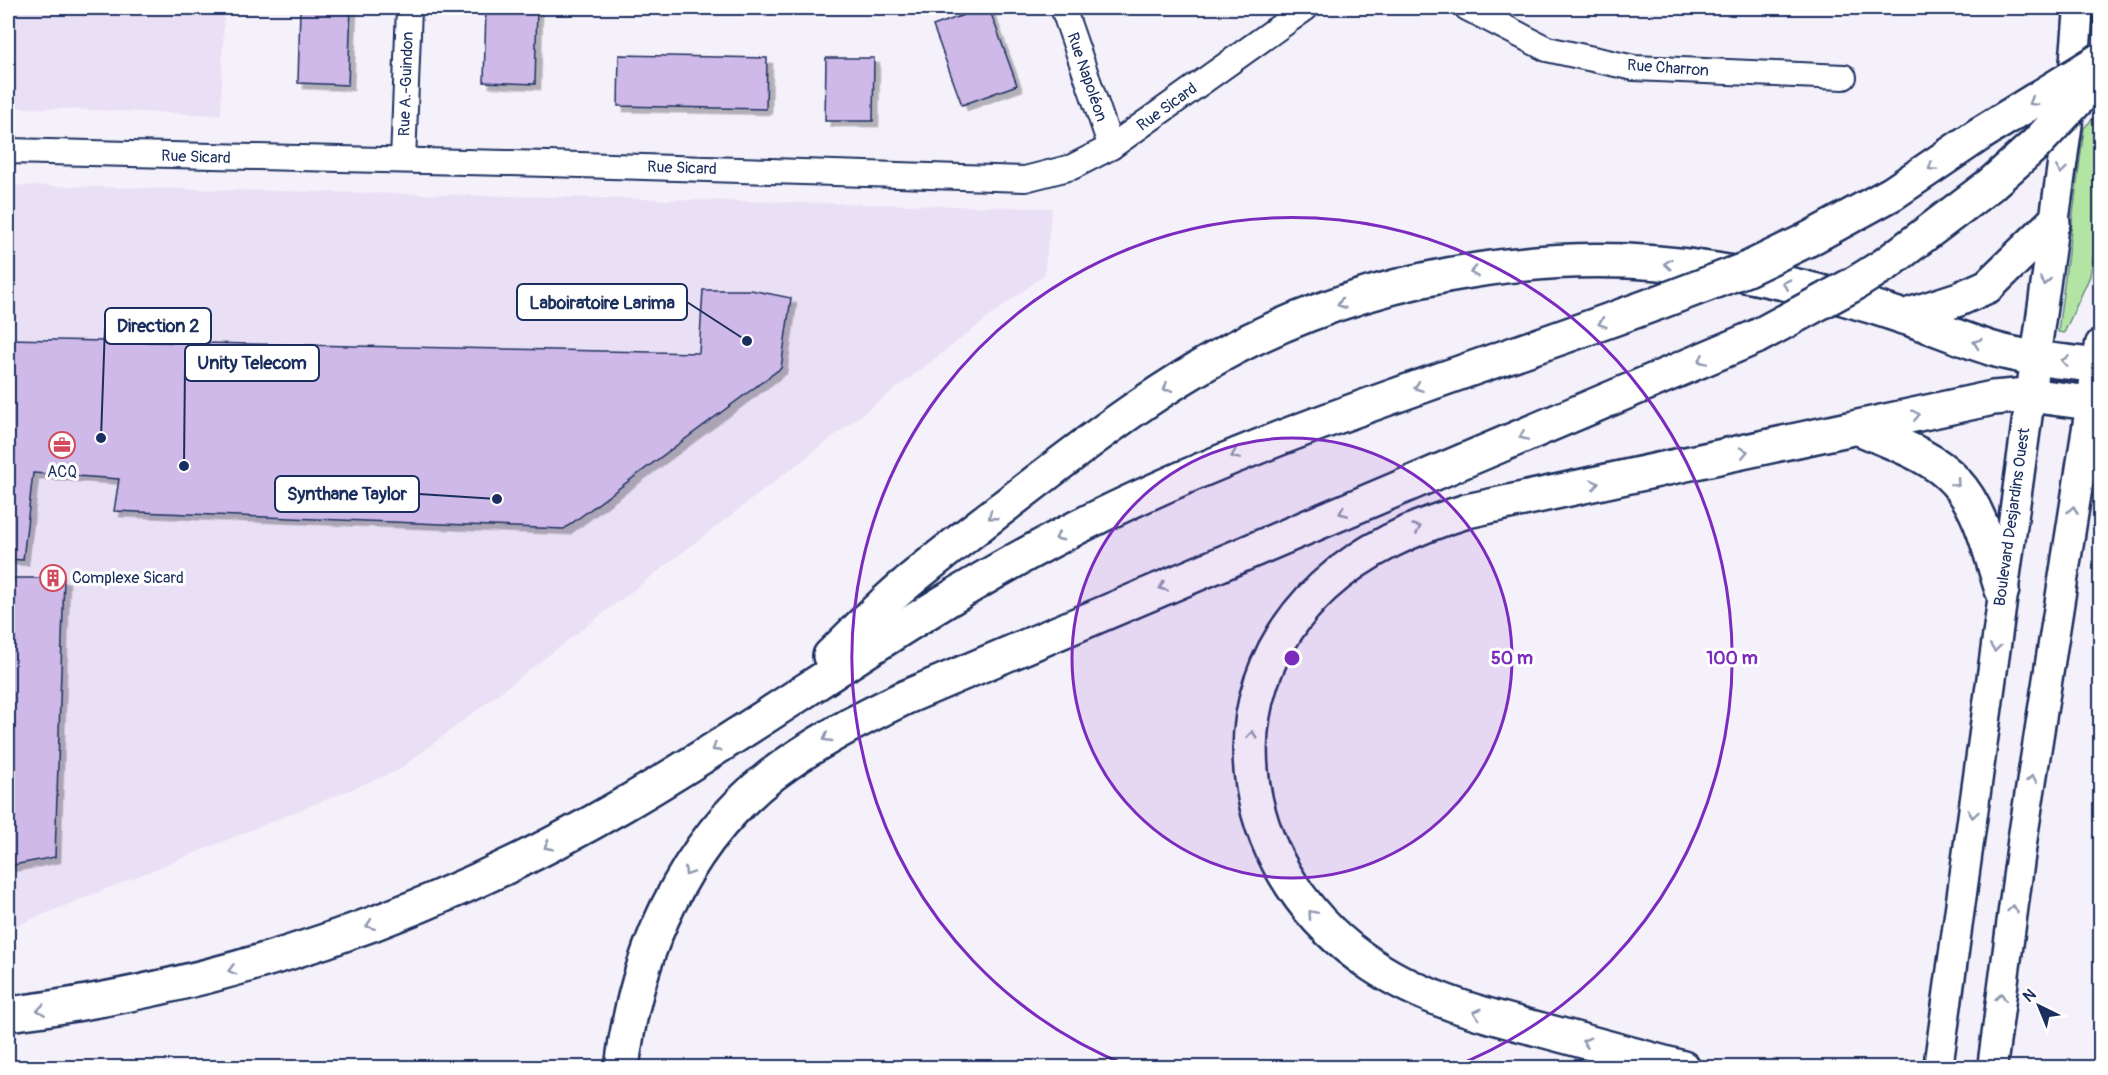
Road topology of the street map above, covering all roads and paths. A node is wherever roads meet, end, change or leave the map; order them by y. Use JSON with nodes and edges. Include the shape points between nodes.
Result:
{"nodes":[{"id":1,"x":409,"y":8,"type":"edge"},
{"id":2,"x":1063,"y":8,"type":"edge"},
{"id":3,"x":1306,"y":8,"type":"edge"},
{"id":4,"x":1467,"y":8,"type":"edge"},
{"id":5,"x":2079,"y":8,"type":"edge"},
{"id":6,"x":2100,"y":60,"type":"edge"},
{"id":7,"x":2100,"y":76,"type":"edge"},
{"id":8,"x":1844,"y":77,"type":"dead end"},
{"id":9,"x":1111,"y":147,"type":"junction"},
{"id":10,"x":8,"y":151,"type":"edge"},
{"id":11,"x":403,"y":160,"type":"junction"},
{"id":12,"x":2053,"y":223,"type":"junction"},
{"id":13,"x":1903,"y":317,"type":"junction"},
{"id":14,"x":2099,"y":355,"type":"edge"},
{"id":15,"x":2033,"y":357,"type":"junction"},
{"id":16,"x":2029,"y":395,"type":"junction"},
{"id":17,"x":2090,"y":403,"type":"junction"},
{"id":18,"x":1859,"y":428,"type":"junction"},
{"id":19,"x":2002,"y":590,"type":"junction"},
{"id":20,"x":766,"y":716,"type":"junction"},
{"id":21,"x":8,"y":1014,"type":"edge"},
{"id":22,"x":622,"y":1068,"type":"edge"},
{"id":23,"x":1683,"y":1068,"type":"edge"},
{"id":24,"x":1938,"y":1068,"type":"edge"},
{"id":25,"x":1992,"y":1068,"type":"edge"}],
"edges":[{"from":1,"to":11,"type":"street","name":"Rue A.-Guindon"},
{"from":2,"to":9,"type":"street","name":"Rue Napoléon"},
{"from":3,"to":9,"type":"street","name":"Rue Sicard"},
{"from":4,"to":8,"type":"street","name":"Rue Charron","via":[[1547,49],[1634,68]]},
{"from":5,"to":12,"type":"street","name":"Boulevard Desjardins Ouest","one_way":true,"via":[[2072,92]]},
{"from":6,"to":20,"type":"highway","one_way":true,"bridge":true,"via":[[1893,193],[1747,269],[1303,428],[1144,494],[980,580]]},
{"from":7,"to":22,"type":"highway","one_way":true,"bridge":true,"via":[[2036,144],[1990,185],[1886,264],[1756,337],[912,694],[821,741],[756,790],[705,846],[686,874],[644,960]]},
{"from":9,"to":11,"type":"street","name":"Rue Sicard","via":[[1072,167],[1025,179]]},
{"from":10,"to":11,"type":"street","name":"Rue Sicard"},
{"from":12,"to":13,"type":"highway","via":[[1988,286]]},
{"from":12,"to":15,"type":"street","name":"Boulevard Desjardins Ouest","one_way":true},
{"from":15,"to":13,"type":"highway","one_way":true,"via":[[1994,349]]},
{"from":13,"to":20,"type":"highway","one_way":true,"via":[[1814,291],[1717,270],[1620,261],[1550,263],[1468,273],[1397,286],[1332,307],[1276,328],[1214,360],[1086,444],[904,585]]},
{"from":14,"to":15,"type":"highway","one_way":true},
{"from":14,"to":17,"type":"street"},
{"from":15,"to":16,"type":"street","name":"Boulevard Desjardins Ouest"},
{"from":16,"to":17,"type":"highway"},
{"from":18,"to":16,"type":"highway","one_way":true,"via":[[1993,398]]},
{"from":16,"to":19,"type":"street","name":"Boulevard Desjardins Ouest"},
{"from":25,"to":17,"type":"street","one_way":true},
{"from":18,"to":19,"type":"highway","one_way":true,"via":[[1926,459],[1955,480],[1977,516]]},
{"from":23,"to":18,"type":"highway","one_way":true,"via":[[1446,1002],[1386,974],[1334,936],[1293,890],[1263,833],[1253,792],[1250,752],[1260,689],[1290,626],[1322,588],[1361,558],[1432,522]]},
{"from":19,"to":24,"type":"street","name":"Boulevard Desjardins Ouest","one_way":true},
{"from":20,"to":21,"type":"highway","one_way":true,"via":[[587,826],[509,867],[412,909],[234,970],[103,1000]]}]}
